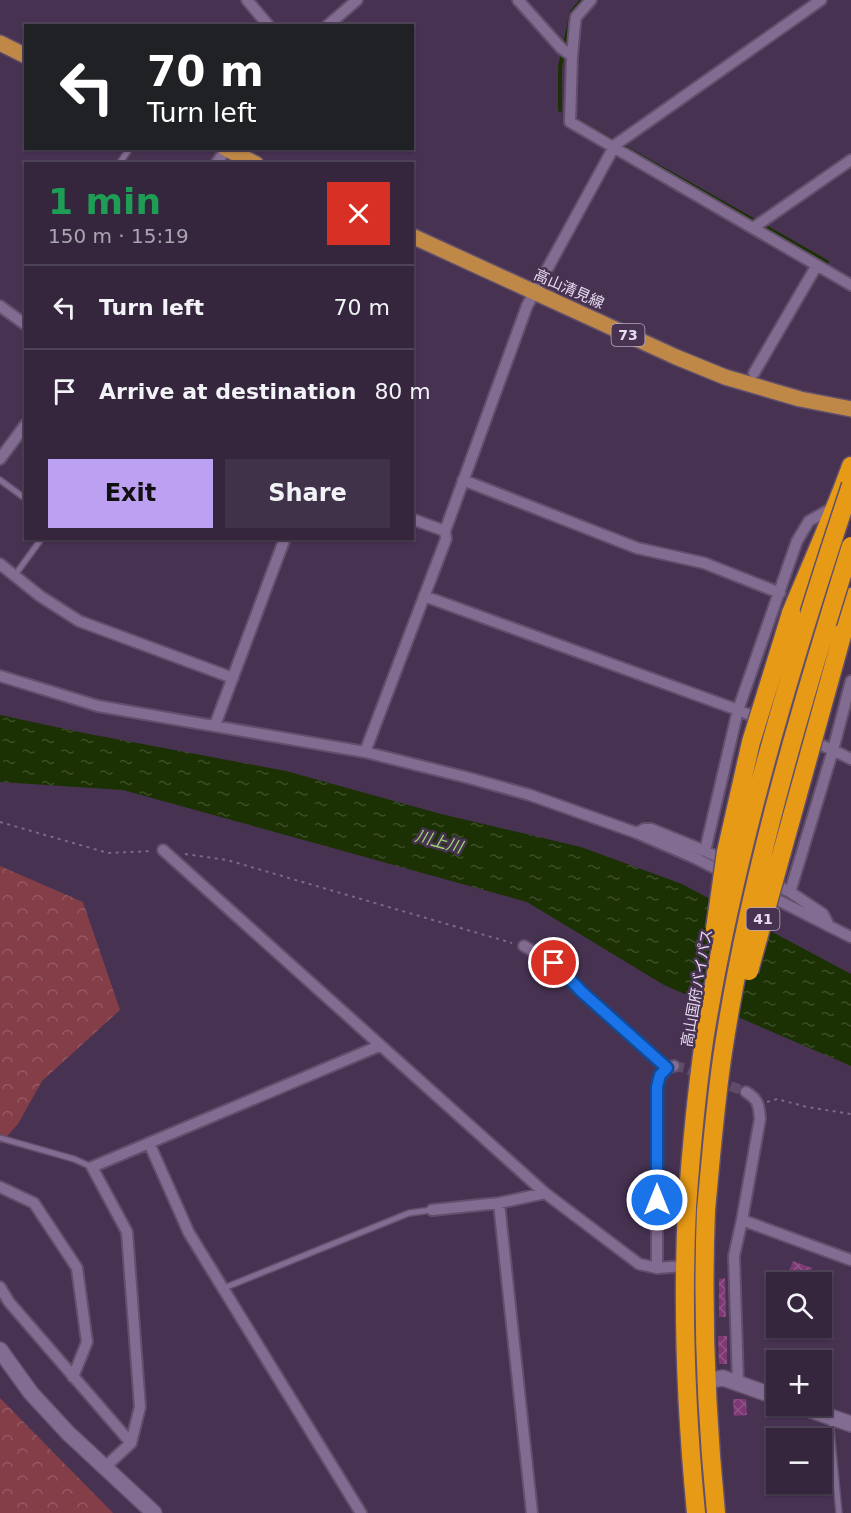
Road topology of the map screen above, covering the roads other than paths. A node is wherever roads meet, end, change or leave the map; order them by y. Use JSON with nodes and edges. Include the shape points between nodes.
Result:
{"nodes":[{"id":1,"x":247,"y":0,"type":"edge"},
{"id":2,"x":357,"y":0,"type":"edge"},
{"id":3,"x":518,"y":0,"type":"edge"},
{"id":4,"x":591,"y":0,"type":"edge"},
{"id":5,"x":821,"y":0,"type":"edge"},
{"id":6,"x":267,"y":24,"type":"edge"},
{"id":7,"x":329,"y":24,"type":"edge"},
{"id":8,"x":0,"y":43,"type":"edge"},
{"id":9,"x":567,"y":53,"type":"junction"},
{"id":10,"x":24,"y":55,"type":"edge"},
{"id":11,"x":616,"y":144,"type":"junction"},
{"id":12,"x":228,"y":150,"type":"edge"},
{"id":13,"x":851,"y":160,"type":"edge"},
{"id":14,"x":252,"y":162,"type":"edge"},
{"id":15,"x":758,"y":225,"type":"junction"},
{"id":16,"x":414,"y":237,"type":"edge"},
{"id":17,"x":817,"y":265,"type":"junction"},
{"id":18,"x":851,"y":285,"type":"edge"},
{"id":19,"x":534,"y":293,"type":"junction"},
{"id":20,"x":0,"y":306,"type":"edge"},
{"id":21,"x":24,"y":324,"type":"edge"},
{"id":22,"x":754,"y":373,"type":"dead end"},
{"id":23,"x":851,"y":410,"type":"edge"},
{"id":24,"x":24,"y":427,"type":"edge"},
{"id":25,"x":0,"y":459,"type":"edge"},
{"id":26,"x":851,"y":466,"type":"edge"},
{"id":27,"x":0,"y":480,"type":"edge"},
{"id":28,"x":463,"y":480,"type":"junction"},
{"id":29,"x":851,"y":485,"type":"edge"},
{"id":30,"x":24,"y":498,"type":"edge"},
{"id":31,"x":837,"y":505,"type":"junction"},
{"id":32,"x":414,"y":520,"type":"edge"},
{"id":33,"x":446,"y":531,"type":"junction"},
{"id":34,"x":41,"y":540,"type":"edge"},
{"id":35,"x":284,"y":540,"type":"edge"},
{"id":36,"x":851,"y":546,"type":"edge"},
{"id":37,"x":0,"y":564,"type":"edge"},
{"id":38,"x":15,"y":575,"type":"junction"},
{"id":39,"x":780,"y":593,"type":"junction"},
{"id":40,"x":424,"y":596,"type":"junction"},
{"id":41,"x":851,"y":597,"type":"edge"},
{"id":42,"x":0,"y":676,"type":"edge"},
{"id":43,"x":233,"y":678,"type":"junction"},
{"id":44,"x":851,"y":681,"type":"edge"},
{"id":45,"x":738,"y":710,"type":"junction"},
{"id":46,"x":215,"y":725,"type":"junction"},
{"id":47,"x":833,"y":750,"type":"junction"},
{"id":48,"x":365,"y":752,"type":"junction"},
{"id":49,"x":851,"y":759,"type":"edge"},
{"id":50,"x":637,"y":833,"type":"junction"},
{"id":51,"x":163,"y":850,"type":"road end"},
{"id":52,"x":705,"y":851,"type":"junction"},
{"id":53,"x":790,"y":892,"type":"junction"},
{"id":54,"x":829,"y":926,"type":"junction"},
{"id":55,"x":851,"y":937,"type":"edge"},
{"id":56,"x":524,"y":946,"type":"road end"},
{"id":57,"x":704,"y":1042,"type":"junction"},
{"id":58,"x":379,"y":1046,"type":"junction"},
{"id":59,"x":746,"y":1092,"type":"tunnel mouth"},
{"id":60,"x":0,"y":1138,"type":"edge"},
{"id":61,"x":149,"y":1143,"type":"junction"},
{"id":62,"x":92,"y":1167,"type":"junction"},
{"id":63,"x":0,"y":1187,"type":"edge"},
{"id":64,"x":544,"y":1193,"type":"junction"},
{"id":65,"x":499,"y":1203,"type":"junction"},
{"id":66,"x":432,"y":1210,"type":"joint"},
{"id":67,"x":706,"y":1210,"type":"junction"},
{"id":68,"x":742,"y":1220,"type":"junction"},
{"id":69,"x":851,"y":1260,"type":"edge"},
{"id":70,"x":684,"y":1266,"type":"junction"},
{"id":71,"x":657,"y":1268,"type":"junction"},
{"id":72,"x":0,"y":1287,"type":"edge"},
{"id":73,"x":224,"y":1288,"type":"junction"},
{"id":74,"x":0,"y":1350,"type":"edge"},
{"id":75,"x":73,"y":1377,"type":"junction"},
{"id":76,"x":705,"y":1381,"type":"junction"},
{"id":77,"x":738,"y":1383,"type":"junction"},
{"id":78,"x":766,"y":1393,"type":"edge"},
{"id":79,"x":828,"y":1416,"type":"edge"},
{"id":80,"x":834,"y":1418,"type":"junction"},
{"id":81,"x":851,"y":1424,"type":"edge"},
{"id":82,"x":131,"y":1443,"type":"junction"},
{"id":83,"x":104,"y":1468,"type":"junction"},
{"id":84,"x":154,"y":1513,"type":"edge"},
{"id":85,"x":362,"y":1513,"type":"edge"},
{"id":86,"x":532,"y":1513,"type":"edge"},
{"id":87,"x":696,"y":1513,"type":"edge"},
{"id":88,"x":716,"y":1513,"type":"edge"},
{"id":89,"x":839,"y":1513,"type":"edge"}],
"edges":[{"from":1,"to":6,"type":"street"},
{"from":2,"to":7,"type":"street"},
{"from":3,"to":9,"type":"street"},
{"from":4,"to":9,"type":"street","via":[[576,17]]},
{"from":5,"to":11,"type":"street"},
{"from":8,"to":10,"type":"main road"},
{"from":9,"to":11,"type":"street","via":[[570,122]]},
{"from":11,"to":15,"type":"street"},
{"from":11,"to":19,"type":"street"},
{"from":12,"to":14,"type":"main road"},
{"from":13,"to":15,"type":"street"},
{"from":15,"to":17,"type":"street"},
{"from":16,"to":19,"type":"main road","name":"高山清見線","number":"73"},
{"from":17,"to":18,"type":"street"},
{"from":17,"to":22,"type":"street"},
{"from":19,"to":23,"type":"main road","name":"高山清見線","number":"73","via":[[724,377]]},
{"from":19,"to":28,"type":"street"},
{"from":20,"to":21,"type":"street"},
{"from":24,"to":25,"type":"street"},
{"from":26,"to":31,"type":"highway","number":"41"},
{"from":27,"to":30,"type":"lane"},
{"from":28,"to":33,"type":"street"},
{"from":28,"to":39,"type":"street","via":[[637,548],[704,563]]},
{"from":29,"to":57,"type":"highway","name":"高山国府バイパス","number":"41","bridge":true,"via":[[742,857]]},
{"from":31,"to":39,"type":"street","via":[[808,521],[797,541]]},
{"from":31,"to":57,"type":"highway","number":"41","bridge":true,"via":[[791,614],[751,742],[726,852]]},
{"from":32,"to":33,"type":"street"},
{"from":33,"to":40,"type":"street"},
{"from":34,"to":38,"type":"lane"},
{"from":35,"to":43,"type":"street"},
{"from":36,"to":67,"type":"highway","number":"41","bridge":true,"via":[[761,862],[723,1053]]},
{"from":37,"to":38,"type":"street"},
{"from":38,"to":43,"type":"street","via":[[79,621]]},
{"from":39,"to":45,"type":"street"},
{"from":40,"to":45,"type":"street"},
{"from":40,"to":48,"type":"street"},
{"from":41,"to":67,"type":"highway","number":"41","bridge":true,"via":[[744,992]]},
{"from":42,"to":46,"type":"street","via":[[98,706]]},
{"from":43,"to":46,"type":"street"},
{"from":44,"to":47,"type":"street"},
{"from":45,"to":47,"type":"street"},
{"from":45,"to":52,"type":"street"},
{"from":46,"to":48,"type":"street"},
{"from":47,"to":49,"type":"street"},
{"from":47,"to":53,"type":"street"},
{"from":48,"to":50,"type":"street","via":[[520,792]]},
{"from":50,"to":52,"type":"street","via":[[651,829]]},
{"from":50,"to":54,"type":"street"},
{"from":51,"to":58,"type":"street"},
{"from":52,"to":53,"type":"street"},
{"from":53,"to":54,"type":"street","via":[[823,914]]},
{"from":54,"to":55,"type":"street"},
{"from":56,"to":71,"type":"street","via":[[554,963],[670,1067],[660,1075],[657,1087]]},
{"from":57,"to":70,"type":"highway","name":"高山国府バイパス","number":"41","bridge":true},
{"from":58,"to":61,"type":"street"},
{"from":58,"to":64,"type":"street"},
{"from":59,"to":68,"type":"street","via":[[759,1104],[760,1119]]},
{"from":60,"to":62,"type":"lane"},
{"from":61,"to":62,"type":"street"},
{"from":61,"to":73,"type":"street","via":[[189,1233]]},
{"from":62,"to":82,"type":"street","via":[[127,1232],[140,1407]]},
{"from":63,"to":75,"type":"street","via":[[34,1203],[77,1268],[87,1342]]},
{"from":64,"to":65,"type":"street"},
{"from":64,"to":71,"type":"street","via":[[639,1264]]},
{"from":65,"to":66,"type":"street"},
{"from":65,"to":86,"type":"street"},
{"from":66,"to":73,"type":"lane","via":[[410,1213]]},
{"from":67,"to":76,"type":"highway","number":"41"},
{"from":68,"to":69,"type":"street"},
{"from":68,"to":77,"type":"street","via":[[734,1256]]},
{"from":70,"to":71,"type":"street"},
{"from":70,"to":87,"type":"highway","name":"高山国府バイパス","number":"41","via":[[686,1383]]},
{"from":72,"to":75,"type":"street"},
{"from":73,"to":85,"type":"street"},
{"from":74,"to":83,"type":"street","via":[[39,1401]]},
{"from":75,"to":82,"type":"street"},
{"from":76,"to":77,"type":"street","via":[[723,1378]]},
{"from":76,"to":88,"type":"highway","number":"41"},
{"from":77,"to":78,"type":"street"},
{"from":79,"to":80,"type":"street"},
{"from":80,"to":81,"type":"street"},
{"from":80,"to":89,"type":"lane","via":[[831,1430]]},
{"from":82,"to":83,"type":"street"},
{"from":83,"to":84,"type":"street"}]}
